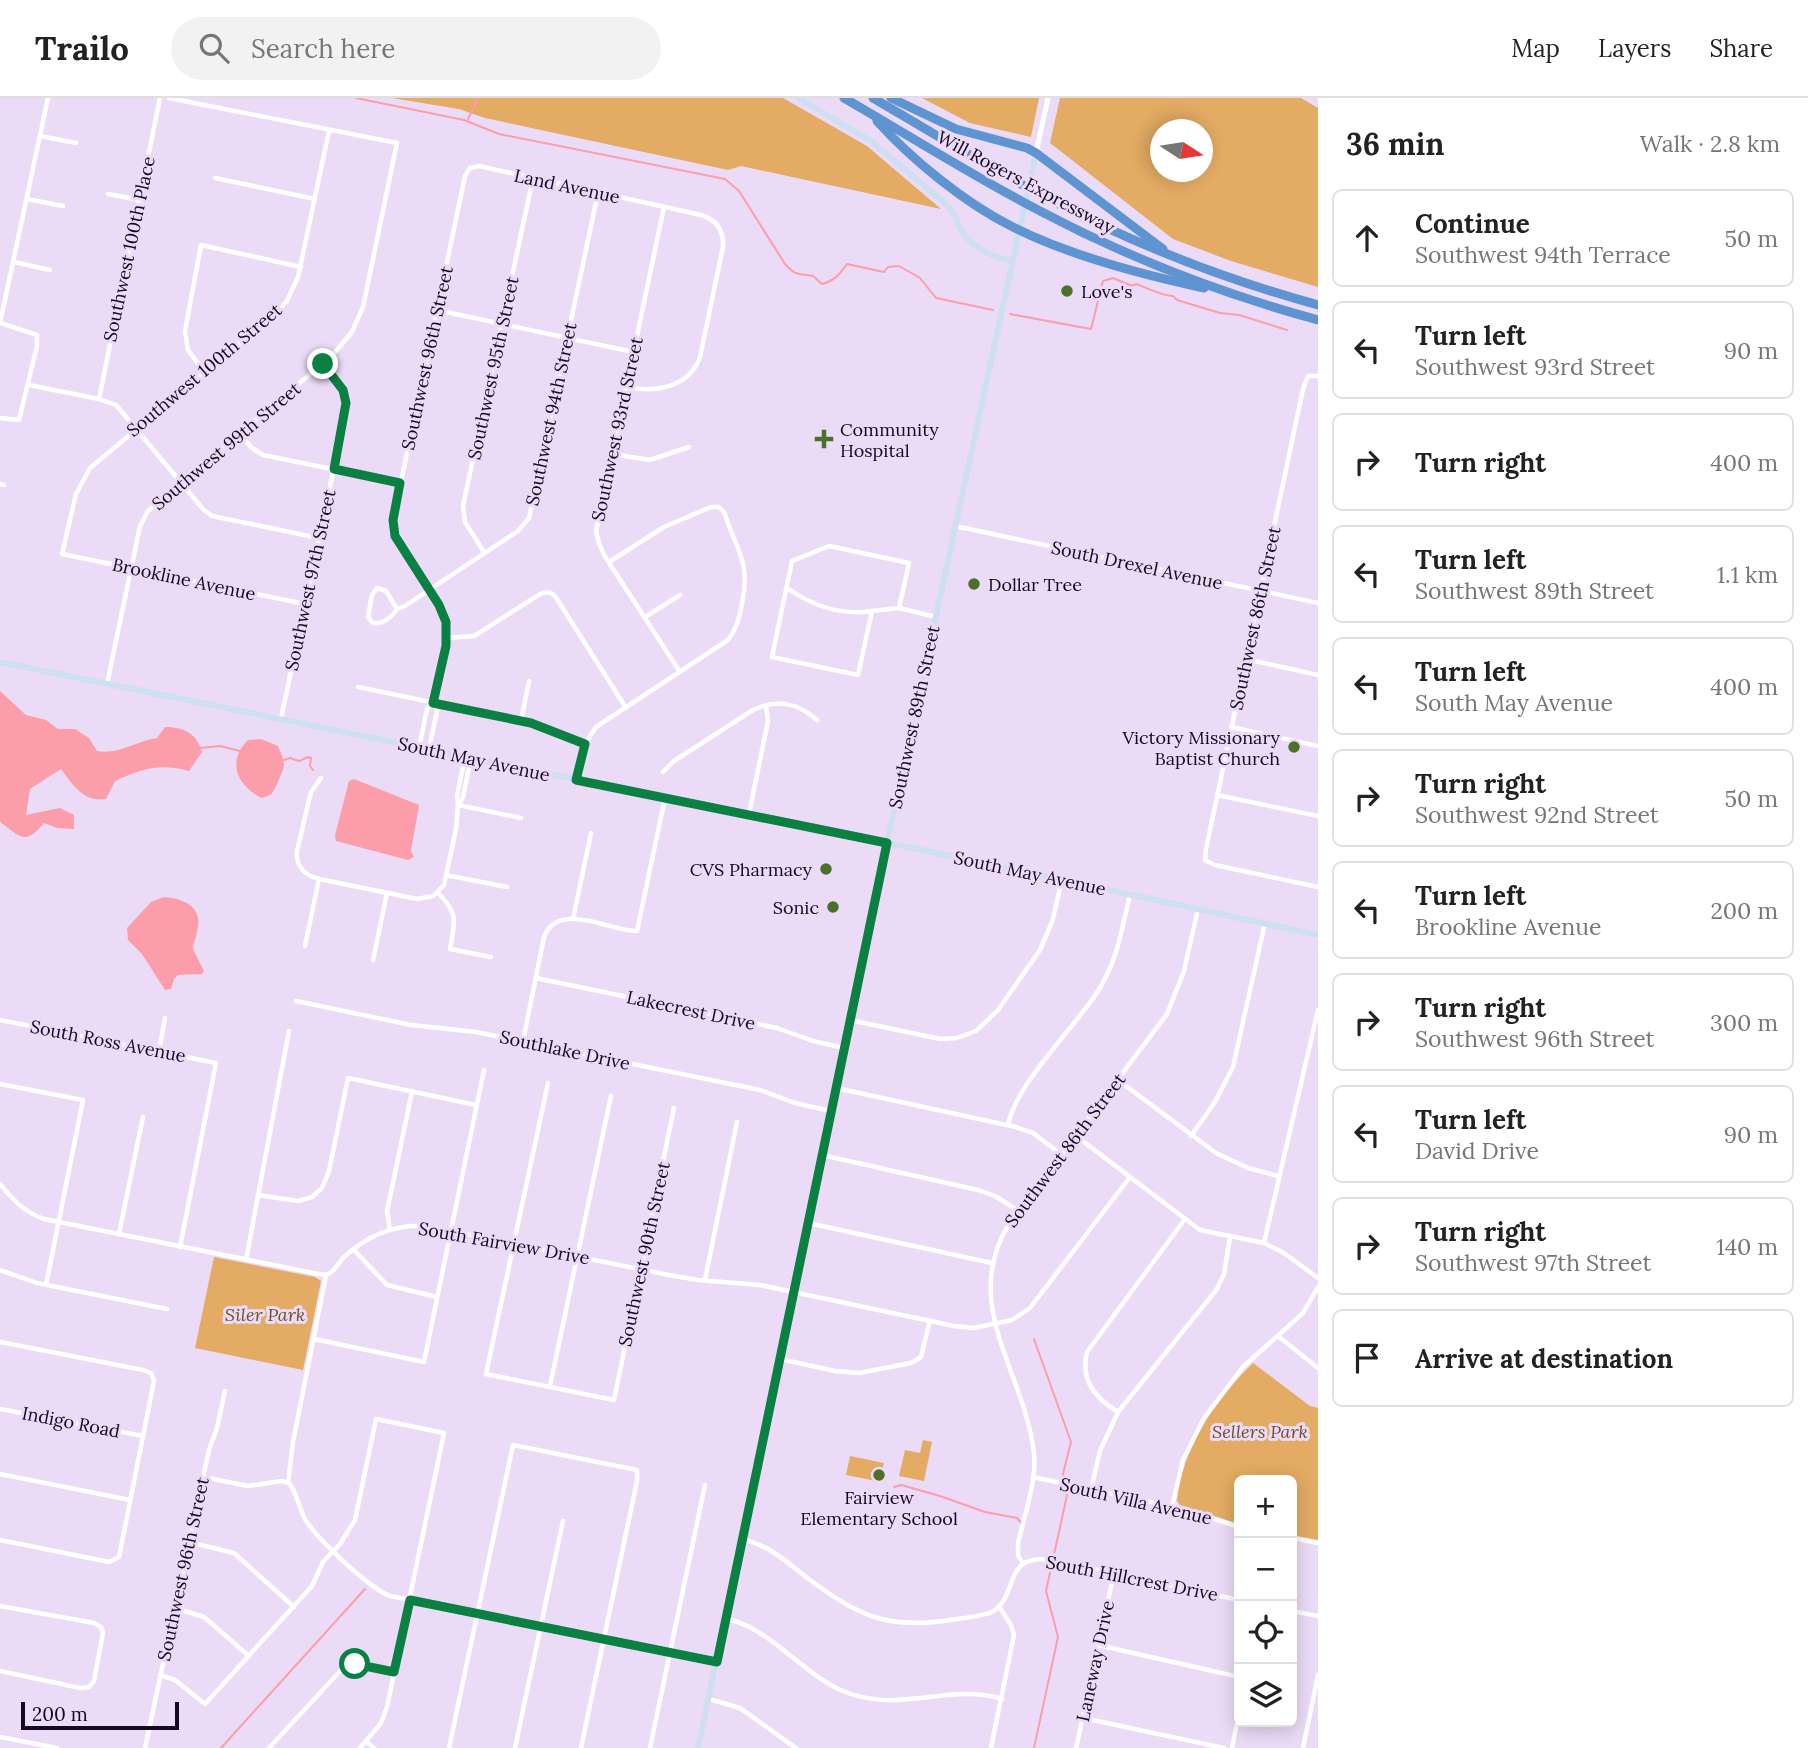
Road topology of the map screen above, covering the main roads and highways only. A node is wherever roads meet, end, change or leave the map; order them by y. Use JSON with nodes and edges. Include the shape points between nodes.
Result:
{"nodes":[{"id":1,"x":797,"y":98,"type":"edge"},
{"id":2,"x":844,"y":98,"type":"edge"},
{"id":3,"x":873,"y":98,"type":"edge"},
{"id":4,"x":891,"y":98,"type":"edge"},
{"id":5,"x":870,"y":113,"type":"junction"},
{"id":6,"x":1036,"y":152,"type":"junction"},
{"id":7,"x":1019,"y":230,"type":"junction"},
{"id":8,"x":1170,"y":255,"type":"junction"},
{"id":9,"x":1012,"y":261,"type":"junction"},
{"id":10,"x":1230,"y":293,"type":"junction"},
{"id":11,"x":1318,"y":305,"type":"edge"},
{"id":12,"x":1318,"y":320,"type":"edge"},
{"id":13,"x":0,"y":662,"type":"edge"},
{"id":14,"x":887,"y":843,"type":"junction"},
{"id":15,"x":1318,"y":934,"type":"edge"},
{"id":16,"x":698,"y":1748,"type":"edge"}],
"edges":[{"from":1,"to":9,"type":"main road","via":[[880,147],[953,211],[974,245],[991,256]]},
{"from":2,"to":5,"type":"highway","name":"Will Rogers Expressway"},
{"from":3,"to":8,"type":"highway","name":"Will Rogers Expressway","via":[[1045,197]]},
{"from":4,"to":6,"type":"highway","via":[[956,129]]},
{"from":5,"to":7,"type":"highway","via":[[962,197]]},
{"from":5,"to":10,"type":"highway","name":"Will Rogers Expressway","via":[[1042,212],[1129,254]]},
{"from":6,"to":7,"type":"main road","name":"Southwest 89th Street"},
{"from":6,"to":8,"type":"highway"},
{"from":7,"to":9,"type":"main road","name":"Southwest 89th Street"},
{"from":7,"to":10,"type":"highway","via":[[1165,280]]},
{"from":8,"to":11,"type":"highway","name":"Will Rogers Expressway"},
{"from":9,"to":14,"type":"main road","name":"Southwest 89th Street"},
{"from":10,"to":12,"type":"highway","name":"Will Rogers Expressway"},
{"from":13,"to":14,"type":"main road","name":"South May Avenue"},
{"from":14,"to":15,"type":"main road","name":"South May Avenue"},
{"from":14,"to":16,"type":"main road","name":"Southwest 89th Street"}]}
